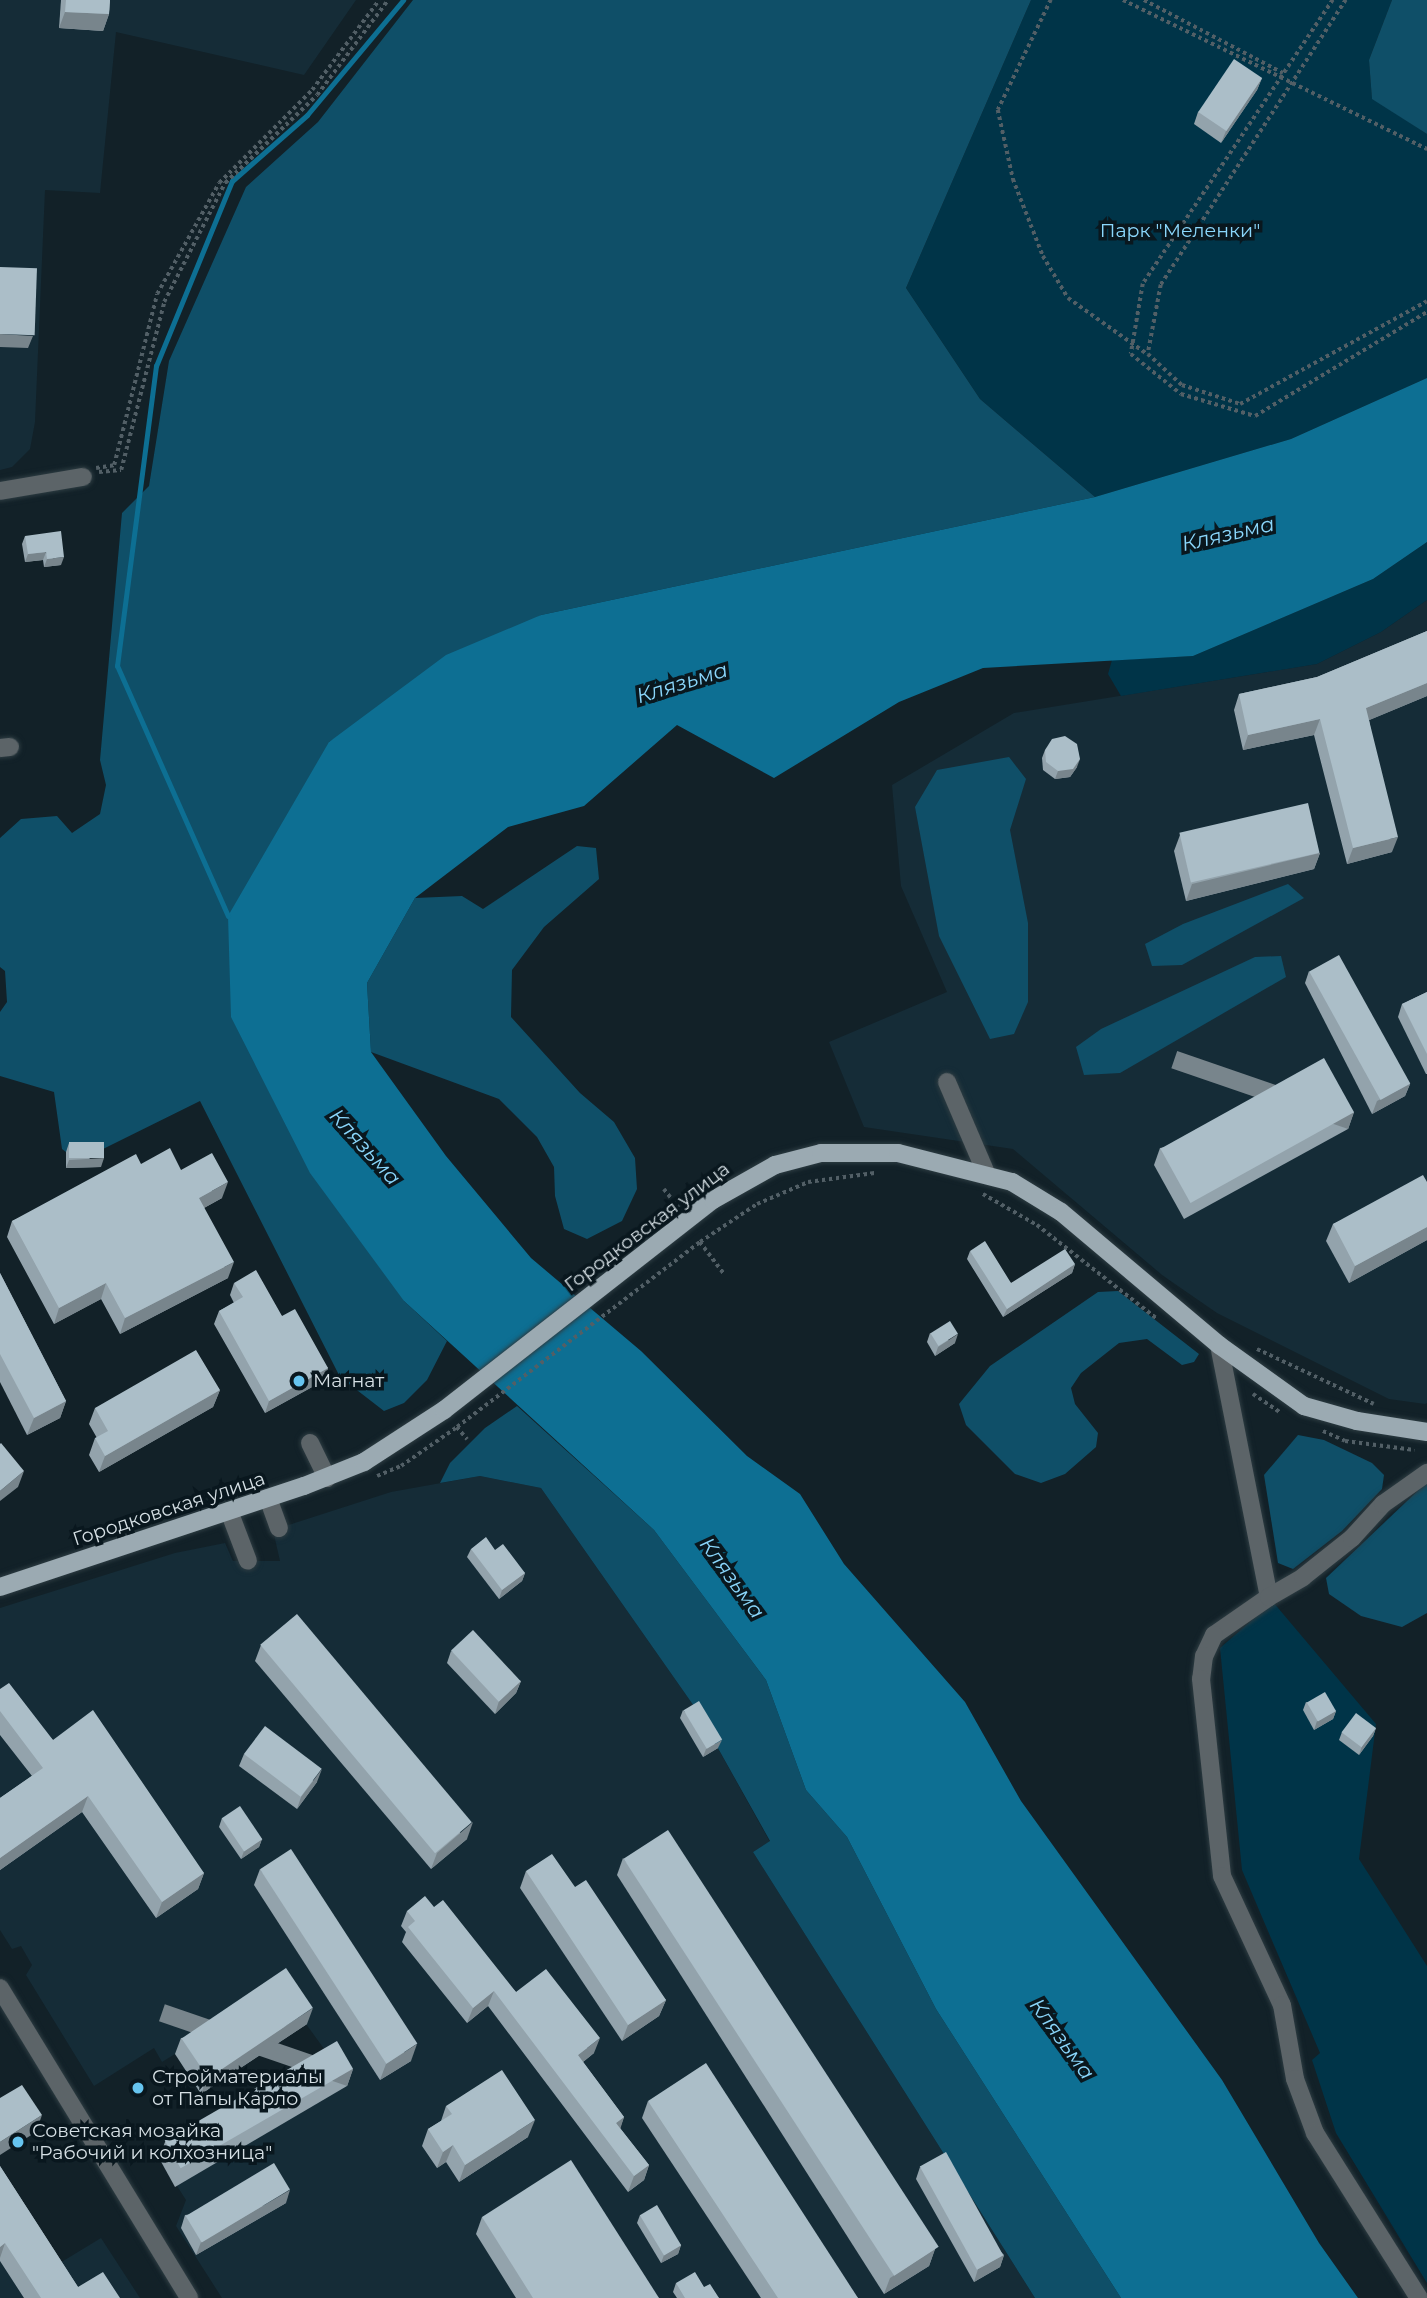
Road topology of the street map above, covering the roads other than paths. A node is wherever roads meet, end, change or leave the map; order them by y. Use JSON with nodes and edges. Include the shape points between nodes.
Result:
{"nodes":[{"id":1,"x":84,"y":473,"type":"road end"},
{"id":2,"x":0,"y":491,"type":"edge"},
{"id":3,"x":947,"y":1082,"type":"dead end"},
{"id":4,"x":986,"y":1173,"type":"junction"},
{"id":5,"x":1219,"y":1345,"type":"junction"},
{"id":6,"x":1427,"y":1432,"type":"edge"},
{"id":7,"x":310,"y":1443,"type":"dead end"},
{"id":8,"x":1427,"y":1473,"type":"edge"},
{"id":9,"x":327,"y":1478,"type":"junction"},
{"id":10,"x":268,"y":1498,"type":"junction"},
{"id":11,"x":229,"y":1511,"type":"junction"},
{"id":12,"x":279,"y":1528,"type":"dead end"},
{"id":13,"x":248,"y":1561,"type":"dead end"},
{"id":14,"x":0,"y":1587,"type":"edge"},
{"id":15,"x":1269,"y":1597,"type":"junction"},
{"id":16,"x":0,"y":1988,"type":"edge"},
{"id":17,"x":189,"y":2298,"type":"edge"},
{"id":18,"x":1419,"y":2298,"type":"edge"}],
"edges":[{"from":1,"to":2,"type":"street"},
{"from":3,"to":4,"type":"street"},
{"from":4,"to":5,"type":"main road","name":"Городковская улица","via":[[1012,1182],[1061,1212]]},
{"from":4,"to":9,"type":"main road","name":"Городковская улица","via":[[898,1153],[821,1153],[754,1175],[685,1220],[444,1410],[386,1450]]},
{"from":5,"to":6,"type":"main road","name":"Городковская улица","via":[[1304,1406],[1357,1421]]},
{"from":5,"to":15,"type":"street"},
{"from":7,"to":9,"type":"street"},
{"from":8,"to":15,"type":"street","via":[[1384,1504],[1352,1538],[1303,1577]]},
{"from":9,"to":10,"type":"main road","name":"Городковская улица"},
{"from":10,"to":11,"type":"main road","name":"Городковская улица"},
{"from":10,"to":12,"type":"street"},
{"from":11,"to":13,"type":"street"},
{"from":11,"to":14,"type":"main road","name":"Городковская улица"},
{"from":15,"to":18,"type":"street","via":[[1214,1635],[1204,1656],[1201,1679],[1222,1876],[1282,2005],[1295,2079],[1315,2133]]},
{"from":16,"to":17,"type":"street"}]}
